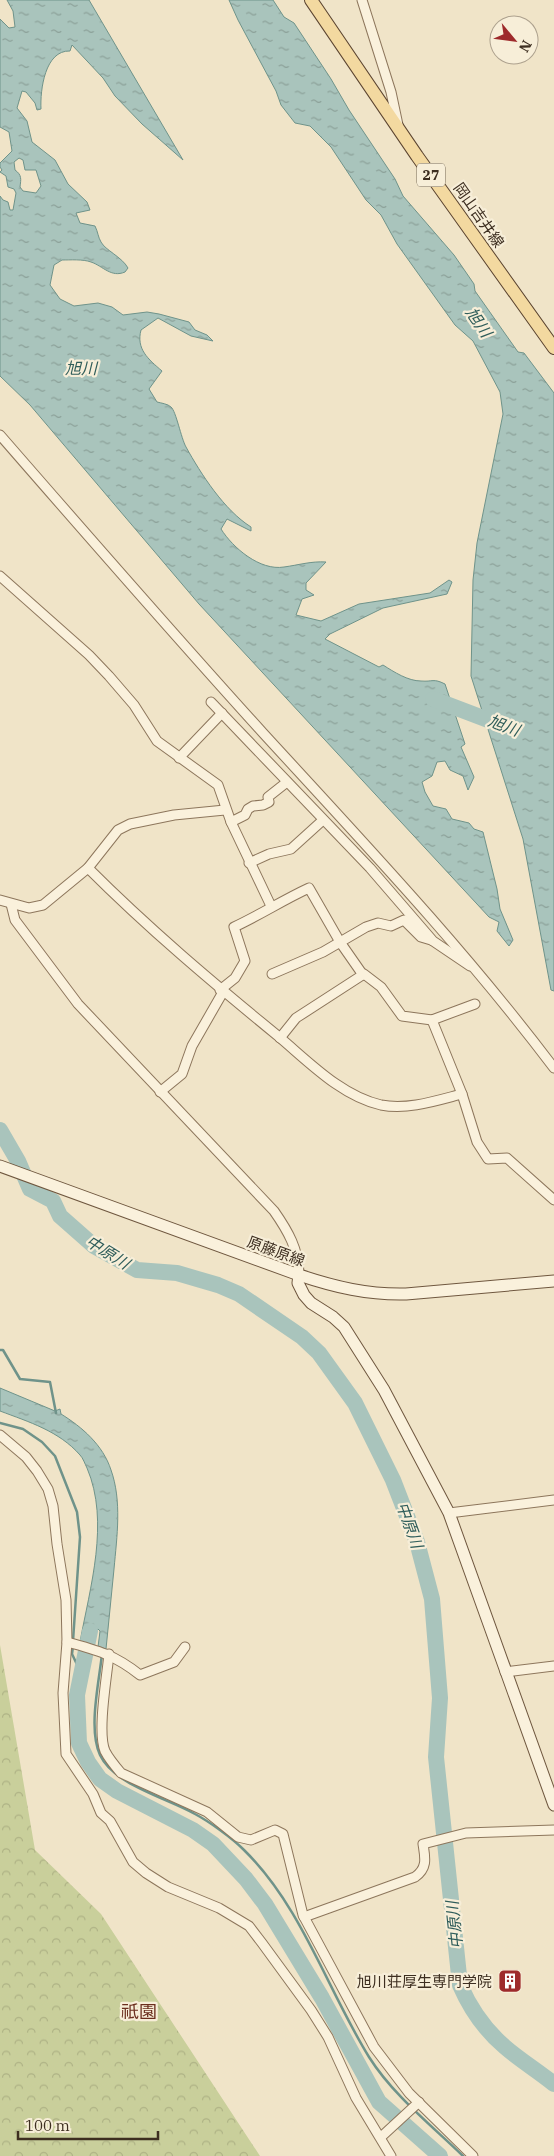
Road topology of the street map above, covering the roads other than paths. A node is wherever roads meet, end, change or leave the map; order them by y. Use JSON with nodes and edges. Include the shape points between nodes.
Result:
{"nodes":[{"id":1,"x":311,"y":0,"type":"edge"},
{"id":2,"x":362,"y":0,"type":"edge"},
{"id":3,"x":400,"y":130,"type":"junction"},
{"id":4,"x":554,"y":348,"type":"edge"},
{"id":5,"x":0,"y":436,"type":"edge"},
{"id":6,"x":0,"y":576,"type":"edge"},
{"id":7,"x":211,"y":702,"type":"dead end"},
{"id":8,"x":222,"y":713,"type":"junction"},
{"id":9,"x":179,"y":758,"type":"junction"},
{"id":10,"x":287,"y":782,"type":"junction"},
{"id":11,"x":225,"y":810,"type":"junction"},
{"id":12,"x":323,"y":820,"type":"junction"},
{"id":13,"x":231,"y":822,"type":"junction"},
{"id":14,"x":249,"y":863,"type":"junction"},
{"id":15,"x":88,"y":868,"type":"junction"},
{"id":16,"x":0,"y":900,"type":"edge"},
{"id":17,"x":11,"y":904,"type":"junction"},
{"id":18,"x":271,"y":906,"type":"junction"},
{"id":19,"x":433,"y":941,"type":"junction"},
{"id":20,"x":340,"y":942,"type":"junction"},
{"id":21,"x":477,"y":970,"type":"junction"},
{"id":22,"x":272,"y":974,"type":"dead end"},
{"id":23,"x":363,"y":975,"type":"junction"},
{"id":24,"x":222,"y":991,"type":"junction"},
{"id":25,"x":474,"y":1004,"type":"dead end"},
{"id":26,"x":432,"y":1020,"type":"junction"},
{"id":27,"x":280,"y":1038,"type":"junction"},
{"id":28,"x":554,"y":1068,"type":"edge"},
{"id":29,"x":160,"y":1092,"type":"junction"},
{"id":30,"x":462,"y":1094,"type":"junction"},
{"id":31,"x":0,"y":1166,"type":"edge"},
{"id":32,"x":554,"y":1200,"type":"edge"},
{"id":33,"x":299,"y":1275,"type":"junction"},
{"id":34,"x":554,"y":1281,"type":"edge"},
{"id":35,"x":0,"y":1435,"type":"edge"},
{"id":36,"x":554,"y":1500,"type":"edge"},
{"id":37,"x":450,"y":1513,"type":"junction"},
{"id":38,"x":69,"y":1643,"type":"junction"},
{"id":39,"x":185,"y":1647,"type":"dead end"},
{"id":40,"x":107,"y":1653,"type":"junction"},
{"id":41,"x":554,"y":1666,"type":"edge"},
{"id":42,"x":505,"y":1672,"type":"junction"},
{"id":43,"x":554,"y":1805,"type":"edge"},
{"id":44,"x":554,"y":1830,"type":"edge"},
{"id":45,"x":304,"y":1917,"type":"junction"},
{"id":46,"x":418,"y":2104,"type":"junction"},
{"id":47,"x":382,"y":2135,"type":"junction"},
{"id":48,"x":391,"y":2156,"type":"edge"},
{"id":49,"x":473,"y":2156,"type":"edge"}],
"edges":[{"from":1,"to":3,"type":"main road","name":"岡山吉井線","number":"27"},
{"from":2,"to":3,"type":"street"},
{"from":3,"to":4,"type":"main road","name":"岡山吉井線","number":"27"},
{"from":5,"to":21,"type":"street","via":[[173,634]]},
{"from":6,"to":9,"type":"street","via":[[89,655],[134,705],[157,741]]},
{"from":7,"to":8,"type":"street"},
{"from":8,"to":9,"type":"street"},
{"from":8,"to":10,"type":"street"},
{"from":9,"to":11,"type":"street","via":[[218,784]]},
{"from":10,"to":12,"type":"street"},
{"from":10,"to":13,"type":"street","via":[[268,797],[269,802],[253,806],[245,815]]},
{"from":11,"to":13,"type":"street"},
{"from":11,"to":15,"type":"street","via":[[130,824],[118,830]]},
{"from":12,"to":14,"type":"street","via":[[291,849]]},
{"from":12,"to":19,"type":"street"},
{"from":13,"to":14,"type":"street"},
{"from":14,"to":18,"type":"street"},
{"from":15,"to":17,"type":"street","via":[[43,905],[29,908]]},
{"from":15,"to":24,"type":"street","via":[[164,942]]},
{"from":16,"to":17,"type":"street"},
{"from":17,"to":29,"type":"street","via":[[16,920],[78,1004]]},
{"from":18,"to":20,"type":"street","via":[[310,888]]},
{"from":18,"to":24,"type":"street","via":[[264,913],[234,927],[245,961]]},
{"from":19,"to":20,"type":"street","via":[[421,937],[404,920],[391,926],[378,923],[366,927]]},
{"from":19,"to":21,"type":"street"},
{"from":20,"to":22,"type":"street"},
{"from":20,"to":23,"type":"street"},
{"from":21,"to":28,"type":"street"},
{"from":23,"to":26,"type":"street","via":[[382,987],[402,1016]]},
{"from":23,"to":27,"type":"street","via":[[296,1018]]},
{"from":24,"to":27,"type":"street"},
{"from":24,"to":29,"type":"street","via":[[192,1046],[182,1074]]},
{"from":25,"to":26,"type":"street"},
{"from":26,"to":30,"type":"street"},
{"from":27,"to":30,"type":"street","via":[[320,1072],[358,1097],[379,1104],[397,1107]]},
{"from":29,"to":33,"type":"street","via":[[274,1211],[296,1249]]},
{"from":30,"to":32,"type":"street","via":[[477,1142],[488,1160],[507,1158]]},
{"from":31,"to":33,"type":"street","name":"原藤原線"},
{"from":33,"to":34,"type":"street","name":"原藤原線","via":[[349,1290],[384,1295]]},
{"from":33,"to":37,"type":"street","via":[[298,1283],[304,1295],[344,1327],[359,1350]]},
{"from":35,"to":38,"type":"street","via":[[26,1458],[48,1489],[66,1600]]},
{"from":36,"to":37,"type":"street"},
{"from":37,"to":42,"type":"street"},
{"from":38,"to":40,"type":"street"},
{"from":38,"to":47,"type":"street","via":[[63,1693],[66,1754],[93,1794],[101,1813],[110,1821],[133,1862],[146,1873],[249,1926],[311,2010],[328,2037],[356,2098]]},
{"from":39,"to":40,"type":"street","via":[[174,1662],[140,1675]]},
{"from":40,"to":45,"type":"street","via":[[102,1734],[104,1749],[111,1761],[121,1773],[207,1812],[238,1837],[251,1840],[275,1830],[283,1834]]},
{"from":41,"to":42,"type":"street"},
{"from":42,"to":43,"type":"street"},
{"from":44,"to":45,"type":"street","via":[[466,1833],[423,1844],[426,1862],[415,1877]]},
{"from":45,"to":46,"type":"street","via":[[374,2047]]},
{"from":46,"to":47,"type":"street"},
{"from":46,"to":49,"type":"street"},
{"from":47,"to":48,"type":"street"}]}
